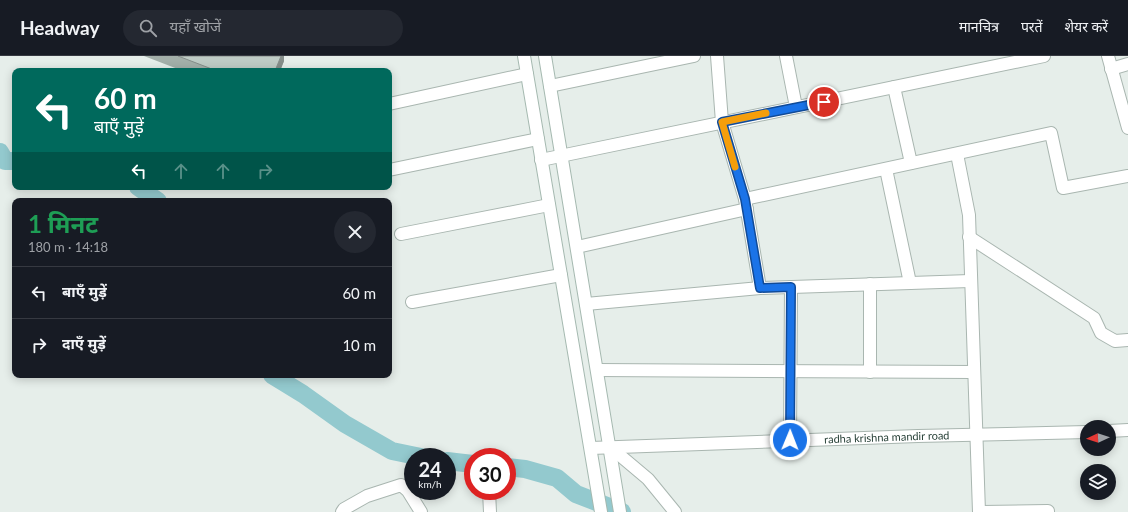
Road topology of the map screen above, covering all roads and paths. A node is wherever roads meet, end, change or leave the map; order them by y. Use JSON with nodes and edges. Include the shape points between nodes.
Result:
{"nodes":[{"id":1,"x":524,"y":56,"type":"edge"},
{"id":2,"x":545,"y":56,"type":"edge"},
{"id":3,"x":694,"y":56,"type":"edge"},
{"id":4,"x":717,"y":56,"type":"edge"},
{"id":5,"x":786,"y":56,"type":"edge"},
{"id":6,"x":1108,"y":56,"type":"edge"},
{"id":7,"x":1037,"y":57,"type":"edge"},
{"id":8,"x":1128,"y":64,"type":"edge"},
{"id":9,"x":1111,"y":69,"type":"junction"},
{"id":10,"x":527,"y":74,"type":"junction"},
{"id":11,"x":550,"y":86,"type":"junction"},
{"id":12,"x":894,"y":87,"type":"junction"},
{"id":13,"x":392,"y":103,"type":"edge"},
{"id":14,"x":796,"y":107,"type":"junction"},
{"id":15,"x":722,"y":122,"type":"junction"},
{"id":16,"x":1128,"y":128,"type":"edge"},
{"id":17,"x":538,"y":139,"type":"junction"},
{"id":18,"x":957,"y":154,"type":"junction"},
{"id":19,"x":562,"y":156,"type":"junction"},
{"id":20,"x":541,"y":160,"type":"junction"},
{"id":21,"x":911,"y":163,"type":"junction"},
{"id":22,"x":886,"y":168,"type":"junction"},
{"id":23,"x":392,"y":169,"type":"edge"},
{"id":24,"x":1128,"y":176,"type":"edge"},
{"id":25,"x":746,"y":204,"type":"junction"},
{"id":26,"x":549,"y":205,"type":"junction"},
{"id":27,"x":401,"y":234,"type":"dead end"},
{"id":28,"x":969,"y":237,"type":"junction"},
{"id":29,"x":577,"y":247,"type":"junction"},
{"id":30,"x":561,"y":275,"type":"junction"},
{"id":31,"x":970,"y":281,"type":"junction"},
{"id":32,"x":910,"y":283,"type":"junction"},
{"id":33,"x":870,"y":284,"type":"junction"},
{"id":34,"x":791,"y":287,"type":"junction"},
{"id":35,"x":760,"y":288,"type":"junction"},
{"id":36,"x":412,"y":302,"type":"dead end"},
{"id":37,"x":586,"y":304,"type":"junction"},
{"id":38,"x":1128,"y":340,"type":"edge"},
{"id":39,"x":597,"y":370,"type":"junction"},
{"id":40,"x":790,"y":372,"type":"junction"},
{"id":41,"x":870,"y":372,"type":"junction"},
{"id":42,"x":974,"y":372,"type":"junction"},
{"id":43,"x":1128,"y":430,"type":"edge"},
{"id":44,"x":1116,"y":431,"type":"edge"},
{"id":45,"x":1080,"y":432,"type":"edge"},
{"id":46,"x":976,"y":434,"type":"junction"},
{"id":47,"x":790,"y":440,"type":"junction"},
{"id":48,"x":610,"y":447,"type":"junction"},
{"id":49,"x":592,"y":454,"type":"junction"},
{"id":50,"x":489,"y":500,"type":"edge"},
{"id":51,"x":342,"y":512,"type":"edge"},
{"id":52,"x":421,"y":512,"type":"edge"},
{"id":53,"x":490,"y":512,"type":"edge"},
{"id":54,"x":601,"y":512,"type":"edge"},
{"id":55,"x":620,"y":512,"type":"edge"},
{"id":56,"x":675,"y":512,"type":"edge"},
{"id":57,"x":980,"y":512,"type":"edge"},
{"id":58,"x":1048,"y":512,"type":"edge"}],
"edges":[{"from":1,"to":10,"type":"street"},
{"from":2,"to":11,"type":"street"},
{"from":3,"to":11,"type":"street"},
{"from":4,"to":15,"type":"street"},
{"from":5,"to":14,"type":"street"},
{"from":6,"to":9,"type":"street"},
{"from":7,"to":12,"type":"street"},
{"from":8,"to":9,"type":"street"},
{"from":9,"to":16,"type":"street"},
{"from":10,"to":13,"type":"street"},
{"from":10,"to":17,"type":"street"},
{"from":11,"to":19,"type":"street"},
{"from":12,"to":14,"type":"street"},
{"from":12,"to":21,"type":"street"},
{"from":14,"to":15,"type":"street"},
{"from":15,"to":19,"type":"street"},
{"from":15,"to":25,"type":"street"},
{"from":17,"to":20,"type":"street"},
{"from":17,"to":23,"type":"street"},
{"from":18,"to":21,"type":"street"},
{"from":18,"to":24,"type":"street","via":[[1051,133],[1063,188]]},
{"from":18,"to":28,"type":"street","via":[[969,216]]},
{"from":19,"to":20,"type":"street"},
{"from":19,"to":29,"type":"street"},
{"from":20,"to":26,"type":"street"},
{"from":21,"to":22,"type":"street"},
{"from":22,"to":25,"type":"street"},
{"from":22,"to":32,"type":"street"},
{"from":25,"to":29,"type":"street"},
{"from":25,"to":35,"type":"street"},
{"from":26,"to":27,"type":"street"},
{"from":26,"to":30,"type":"street"},
{"from":28,"to":31,"type":"street"},
{"from":28,"to":38,"type":"street","via":[[1094,318],[1102,333],[1115,341]]},
{"from":29,"to":37,"type":"street"},
{"from":30,"to":36,"type":"street"},
{"from":30,"to":49,"type":"street"},
{"from":31,"to":32,"type":"street"},
{"from":31,"to":42,"type":"street"},
{"from":32,"to":33,"type":"street"},
{"from":33,"to":34,"type":"street"},
{"from":33,"to":41,"type":"street"},
{"from":34,"to":35,"type":"street"},
{"from":34,"to":40,"type":"street"},
{"from":35,"to":37,"type":"street"},
{"from":37,"to":39,"type":"street"},
{"from":39,"to":40,"type":"street"},
{"from":39,"to":48,"type":"street"},
{"from":40,"to":41,"type":"street"},
{"from":40,"to":47,"type":"street"},
{"from":41,"to":42,"type":"street"},
{"from":42,"to":46,"type":"street"},
{"from":43,"to":44,"type":"street"},
{"from":45,"to":46,"type":"street","name":"radha krishna mandir road"},
{"from":46,"to":47,"type":"street","name":"radha krishna mandir road"},
{"from":46,"to":57,"type":"street"},
{"from":47,"to":48,"type":"street","name":"radha krishna mandir road"},
{"from":48,"to":49,"type":"street","name":"radha krishna mandir road"},
{"from":48,"to":55,"type":"street"},
{"from":48,"to":56,"type":"street","via":[[648,480]]},
{"from":49,"to":54,"type":"street"},
{"from":50,"to":53,"type":"street"},
{"from":51,"to":52,"type":"street","via":[[367,496],[401,485],[408,491]]},
{"from":57,"to":58,"type":"street"}]}
